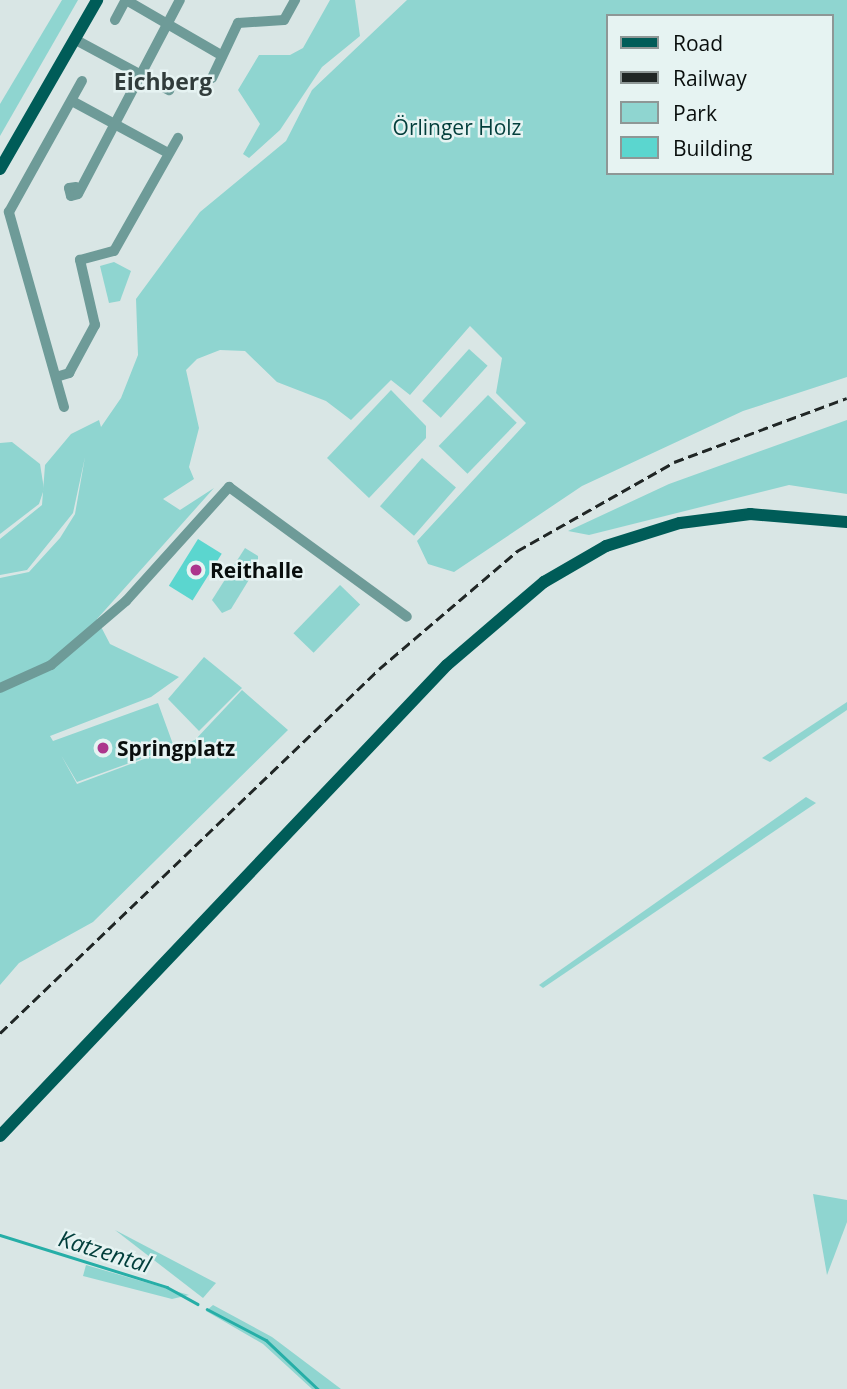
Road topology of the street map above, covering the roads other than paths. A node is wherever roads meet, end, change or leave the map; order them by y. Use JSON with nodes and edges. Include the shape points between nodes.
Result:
{"nodes":[{"id":1,"x":97,"y":0,"type":"edge"},
{"id":2,"x":180,"y":0,"type":"edge"},
{"id":3,"x":295,"y":0,"type":"edge"},
{"id":4,"x":125,"y":1,"type":"edge"},
{"id":5,"x":115,"y":20,"type":"dead end"},
{"id":6,"x":162,"y":22,"type":"junction"},
{"id":7,"x":76,"y":40,"type":"junction"},
{"id":8,"x":221,"y":55,"type":"junction"},
{"id":9,"x":140,"y":75,"type":"junction"},
{"id":10,"x":212,"y":78,"type":"dead end"},
{"id":11,"x":82,"y":81,"type":"dead end"},
{"id":12,"x":169,"y":90,"type":"dead end"},
{"id":13,"x":72,"y":101,"type":"junction"},
{"id":14,"x":113,"y":123,"type":"junction"},
{"id":15,"x":178,"y":138,"type":"dead end"},
{"id":16,"x":168,"y":153,"type":"junction"},
{"id":17,"x":0,"y":169,"type":"edge"},
{"id":18,"x":76,"y":187,"type":"dead end"},
{"id":19,"x":5,"y":211,"type":"edge"},
{"id":20,"x":56,"y":377,"type":"junction"},
{"id":21,"x":64,"y":407,"type":"dead end"},
{"id":22,"x":847,"y":522,"type":"edge"},
{"id":23,"x":407,"y":617,"type":"dead end"},
{"id":24,"x":0,"y":688,"type":"edge"},
{"id":25,"x":0,"y":1136,"type":"edge"}],
"edges":[{"from":1,"to":7,"type":"main road"},
{"from":2,"to":6,"type":"street"},
{"from":3,"to":8,"type":"street","via":[[284,20],[237,23]]},
{"from":4,"to":5,"type":"street"},
{"from":4,"to":6,"type":"street"},
{"from":6,"to":8,"type":"street"},
{"from":6,"to":9,"type":"street"},
{"from":7,"to":9,"type":"street"},
{"from":7,"to":17,"type":"main road"},
{"from":8,"to":10,"type":"street"},
{"from":9,"to":12,"type":"street"},
{"from":9,"to":14,"type":"street"},
{"from":11,"to":13,"type":"street"},
{"from":13,"to":14,"type":"street"},
{"from":13,"to":19,"type":"street"},
{"from":14,"to":16,"type":"street"},
{"from":14,"to":18,"type":"street"},
{"from":15,"to":16,"type":"street"},
{"from":16,"to":20,"type":"street","via":[[114,251],[80,260],[95,325],[69,373]]},
{"from":19,"to":20,"type":"street"},
{"from":20,"to":21,"type":"street"},
{"from":22,"to":25,"type":"main road","via":[[750,514],[644,532],[544,582],[447,665]]},
{"from":23,"to":24,"type":"street","via":[[229,487],[126,601],[51,665]]}]}
